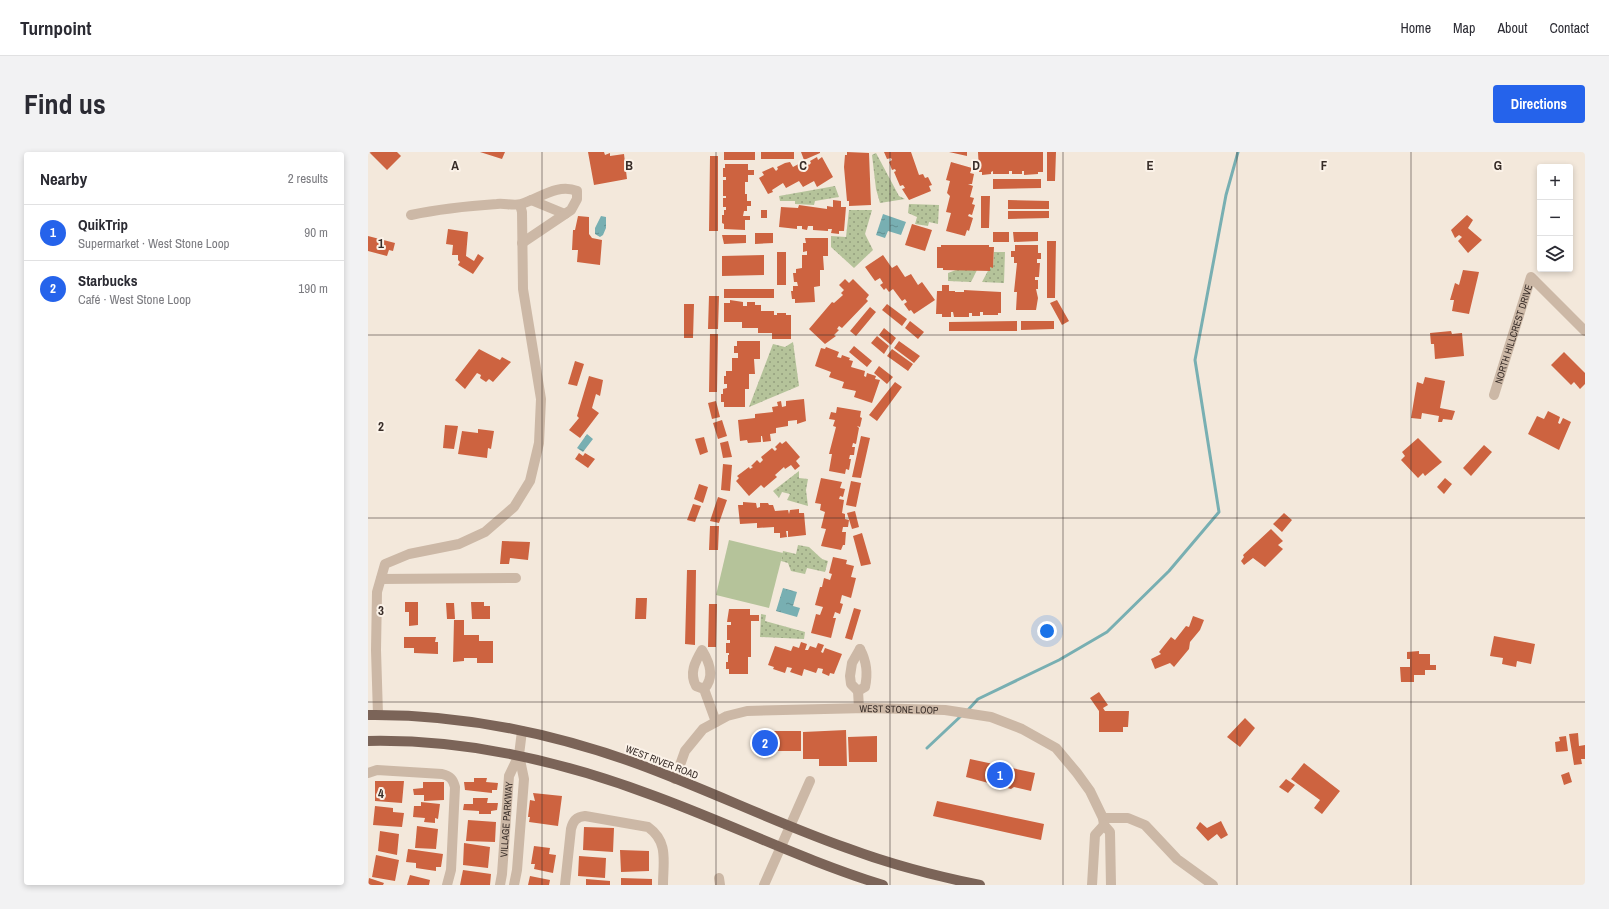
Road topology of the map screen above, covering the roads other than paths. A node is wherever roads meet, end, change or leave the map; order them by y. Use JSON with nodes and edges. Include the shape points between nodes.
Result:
{"nodes":[{"id":1,"x":531,"y":200,"type":"junction"},
{"id":2,"x":520,"y":205,"type":"junction"},
{"id":3,"x":565,"y":214,"type":"junction"},
{"id":4,"x":411,"y":215,"type":"dead end"},
{"id":5,"x":522,"y":243,"type":"junction"},
{"id":6,"x":1585,"y":331,"type":"edge"},
{"id":7,"x":1494,"y":395,"type":"dead end"},
{"id":8,"x":516,"y":578,"type":"dead end"},
{"id":9,"x":381,"y":579,"type":"junction"},
{"id":10,"x":704,"y":690,"type":"dead end"},
{"id":11,"x":858,"y":691,"type":"dead end"},
{"id":12,"x":859,"y":708,"type":"junction"},
{"id":13,"x":373,"y":715,"type":"edge"},
{"id":14,"x":716,"y":722,"type":"junction"},
{"id":15,"x":522,"y":731,"type":"junction"},
{"id":16,"x":368,"y":741,"type":"edge"},
{"id":17,"x":519,"y":755,"type":"junction"},
{"id":18,"x":373,"y":772,"type":"edge"},
{"id":19,"x":675,"y":779,"type":"junction"},
{"id":20,"x":810,"y":782,"type":"dead end"},
{"id":21,"x":1103,"y":822,"type":"junction"},
{"id":22,"x":791,"y":827,"type":"junction"},
{"id":23,"x":781,"y":848,"type":"junction"},
{"id":24,"x":768,"y":884,"type":"edge"},
{"id":25,"x":447,"y":885,"type":"edge"},
{"id":26,"x":500,"y":885,"type":"edge"},
{"id":27,"x":514,"y":885,"type":"edge"},
{"id":28,"x":565,"y":885,"type":"edge"},
{"id":29,"x":663,"y":885,"type":"edge"},
{"id":30,"x":883,"y":885,"type":"edge"},
{"id":31,"x":980,"y":885,"type":"edge"},
{"id":32,"x":1092,"y":885,"type":"edge"},
{"id":33,"x":1111,"y":885,"type":"edge"},
{"id":34,"x":1213,"y":885,"type":"edge"}],
"edges":[{"from":1,"to":2,"type":"street"},
{"from":1,"to":3,"type":"street"},
{"from":1,"to":3,"type":"street","via":[[555,191],[577,191],[577,199],[571,210]]},
{"from":2,"to":4,"type":"street","via":[[504,203],[443,208]]},
{"from":2,"to":5,"type":"street"},
{"from":3,"to":5,"type":"street"},
{"from":5,"to":9,"type":"street","via":[[523,289],[541,399],[539,443],[530,481],[514,507],[485,532],[459,544],[409,554],[385,564]]},
{"from":6,"to":7,"type":"street","name":"NORTH HILLCREST DRIVE","via":[[1530,277]]},
{"from":8,"to":9,"type":"street"},
{"from":9,"to":13,"type":"street","via":[[378,592]]},
{"from":10,"to":14,"type":"street"},
{"from":11,"to":12,"type":"street"},
{"from":12,"to":14,"type":"street","name":"WEST STONE LOOP","via":[[747,711]]},
{"from":12,"to":21,"type":"street","name":"WEST STONE LOOP","via":[[945,710],[991,717],[1022,729],[1056,748],[1077,772],[1090,791]]},
{"from":13,"to":15,"type":"main road","name":"WEST RIVER ROAD","via":[[454,720]]},
{"from":14,"to":19,"type":"street","name":"WEST STONE LOOP","via":[[704,729],[685,751]]},
{"from":15,"to":17,"type":"street","name":"VILLAGE PARKWAY"},
{"from":15,"to":19,"type":"main road","name":"WEST RIVER ROAD","via":[[600,751]]},
{"from":16,"to":17,"type":"main road","via":[[438,743]]},
{"from":17,"to":23,"type":"main road","via":[[619,783]]},
{"from":17,"to":26,"type":"street","name":"VILLAGE PARKWAY","via":[[509,776]]},
{"from":17,"to":27,"type":"street","name":"VILLAGE PARKWAY","via":[[524,779]]},
{"from":18,"to":25,"type":"street","via":[[449,776],[454,782],[451,870]]},
{"from":19,"to":22,"type":"main road","name":"WEST RIVER ROAD"},
{"from":20,"to":22,"type":"street"},
{"from":21,"to":32,"type":"street","via":[[1095,835]]},
{"from":21,"to":33,"type":"street","name":"WEST STONE LOOP","via":[[1110,832]]},
{"from":21,"to":34,"type":"street","via":[[1128,818],[1145,825],[1176,859]]},
{"from":22,"to":23,"type":"street"},
{"from":22,"to":31,"type":"main road","name":"WEST RIVER ROAD","via":[[868,856],[936,876]]},
{"from":23,"to":24,"type":"street"},
{"from":23,"to":30,"type":"main road"},
{"from":28,"to":29,"type":"street","via":[[571,829],[573,821],[580,816],[648,827],[660,838],[663,847]]}]}
